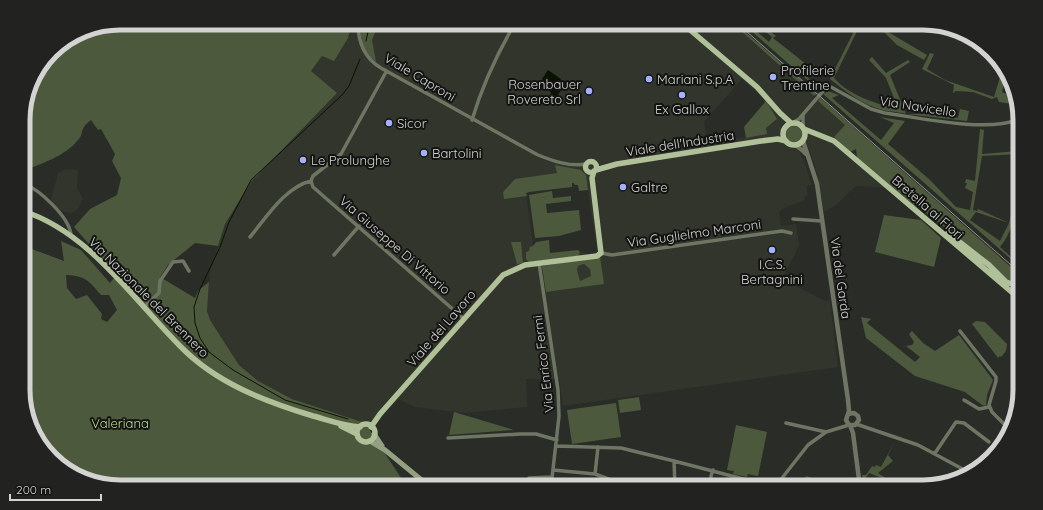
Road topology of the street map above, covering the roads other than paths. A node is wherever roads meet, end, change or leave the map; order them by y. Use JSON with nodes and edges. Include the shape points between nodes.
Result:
{"nodes":[{"id":1,"x":359,"y":30,"type":"edge"},
{"id":2,"x":511,"y":30,"type":"edge"},
{"id":3,"x":692,"y":30,"type":"edge"},
{"id":4,"x":386,"y":72,"type":"junction"},
{"id":5,"x":806,"y":111,"type":"junction"},
{"id":6,"x":780,"y":113,"type":"junction"},
{"id":7,"x":472,"y":120,"type":"junction"},
{"id":8,"x":1013,"y":121,"type":"edge"},
{"id":9,"x":792,"y":122,"type":"junction"},
{"id":10,"x":804,"y":128,"type":"junction"},
{"id":11,"x":784,"y":129,"type":"junction"},
{"id":12,"x":820,"y":134,"type":"junction"},
{"id":13,"x":770,"y":138,"type":"joint"},
{"id":14,"x":804,"y":139,"type":"junction"},
{"id":15,"x":761,"y":141,"type":"junction"},
{"id":16,"x":786,"y":141,"type":"junction"},
{"id":17,"x":795,"y":145,"type":"junction"},
{"id":18,"x":809,"y":160,"type":"junction"},
{"id":19,"x":591,"y":168,"type":"junction"},
{"id":20,"x":311,"y":181,"type":"junction"},
{"id":21,"x":30,"y":186,"type":"edge"},
{"id":22,"x":912,"y":207,"type":"junction"},
{"id":23,"x":30,"y":213,"type":"edge"},
{"id":24,"x":793,"y":219,"type":"dead end"},
{"id":25,"x":822,"y":221,"type":"junction"},
{"id":26,"x":359,"y":226,"type":"junction"},
{"id":27,"x":791,"y":233,"type":"dead end"},
{"id":28,"x":71,"y":234,"type":"junction"},
{"id":29,"x":250,"y":237,"type":"dead end"},
{"id":30,"x":599,"y":254,"type":"junction"},
{"id":31,"x":334,"y":255,"type":"dead end"},
{"id":32,"x":540,"y":263,"type":"junction"},
{"id":33,"x":188,"y":271,"type":"dead end"},
{"id":34,"x":1013,"y":285,"type":"edge"},
{"id":35,"x":1013,"y":293,"type":"edge"},
{"id":36,"x":143,"y":308,"type":"junction"},
{"id":37,"x":464,"y":319,"type":"junction"},
{"id":38,"x":960,"y":332,"type":"dead end"},
{"id":39,"x":848,"y":400,"type":"junction"},
{"id":40,"x":964,"y":400,"type":"dead end"},
{"id":41,"x":989,"y":407,"type":"junction"},
{"id":42,"x":854,"y":413,"type":"junction"},
{"id":43,"x":848,"y":414,"type":"junction"},
{"id":44,"x":859,"y":419,"type":"junction"},
{"id":45,"x":328,"y":420,"type":"junction"},
{"id":46,"x":786,"y":423,"type":"dead end"},
{"id":47,"x":850,"y":425,"type":"junction"},
{"id":48,"x":1006,"y":425,"type":"edge"},
{"id":49,"x":360,"y":427,"type":"junction"},
{"id":50,"x":371,"y":427,"type":"junction"},
{"id":51,"x":869,"y":429,"type":"junction"},
{"id":52,"x":826,"y":432,"type":"junction"},
{"id":53,"x":357,"y":434,"type":"junction"},
{"id":54,"x":374,"y":434,"type":"junction"},
{"id":55,"x":448,"y":438,"type":"dead end"},
{"id":56,"x":556,"y":440,"type":"junction"},
{"id":57,"x":370,"y":441,"type":"junction"},
{"id":58,"x":989,"y":442,"type":"dead end"},
{"id":59,"x":556,"y":446,"type":"junction"},
{"id":60,"x":598,"y":447,"type":"junction"},
{"id":61,"x":385,"y":450,"type":"junction"},
{"id":62,"x":935,"y":453,"type":"junction"},
{"id":63,"x":674,"y":461,"type":"junction"},
{"id":64,"x":554,"y":470,"type":"junction"},
{"id":65,"x":713,"y":470,"type":"junction"},
{"id":66,"x":965,"y":470,"type":"edge"},
{"id":67,"x":594,"y":474,"type":"junction"},
{"id":68,"x":552,"y":477,"type":"junction"},
{"id":69,"x":529,"y":478,"type":"dead end"},
{"id":70,"x":421,"y":480,"type":"edge"},
{"id":71,"x":552,"y":480,"type":"edge"},
{"id":72,"x":611,"y":480,"type":"edge"},
{"id":73,"x":675,"y":480,"type":"edge"},
{"id":74,"x":711,"y":480,"type":"edge"},
{"id":75,"x":748,"y":480,"type":"edge"},
{"id":76,"x":780,"y":480,"type":"edge"},
{"id":77,"x":860,"y":480,"type":"edge"}],
"edges":[{"from":1,"to":4,"type":"street","name":"Viale Caproni","via":[[363,50]]},
{"from":2,"to":7,"type":"street","via":[[493,63]]},
{"from":3,"to":6,"type":"main road","via":[[757,87]]},
{"from":4,"to":7,"type":"street","name":"Viale Caproni"},
{"from":4,"to":20,"type":"street","via":[[341,154],[313,176]]},
{"from":5,"to":8,"type":"street","name":"Via Navicello","via":[[824,90],[831,87],[871,109],[885,113],[981,125]]},
{"from":5,"to":9,"type":"street","name":"Via Navicello","via":[[798,120]]},
{"from":5,"to":10,"type":"street","name":"Via Navicello","via":[[802,119]]},
{"from":6,"to":9,"type":"main road"},
{"from":6,"to":11,"type":"main road"},
{"from":7,"to":19,"type":"street","name":"Viale Caproni","via":[[538,155],[560,163]]},
{"from":9,"to":10,"type":"main road"},
{"from":9,"to":11,"type":"main road"},
{"from":10,"to":12,"type":"main road","name":"Bretella ai Fiori"},
{"from":10,"to":14,"type":"main road","name":"Via del Garda"},
{"from":11,"to":13,"type":"main road","name":"Viale dell'Industria","via":[[778,136]]},
{"from":11,"to":16,"type":"main road","via":[[783,137]]},
{"from":12,"to":14,"type":"main road"},
{"from":12,"to":22,"type":"main road","name":"Bretella ai Fiori","via":[[834,141]]},
{"from":13,"to":15,"type":"main road","name":"Viale dell'Industria"},
{"from":14,"to":17,"type":"main road"},
{"from":14,"to":18,"type":"street","name":"Via del Garda"},
{"from":15,"to":16,"type":"main road","name":"Viale dell'Industria"},
{"from":15,"to":19,"type":"main road","name":"Viale dell'Industria"},
{"from":16,"to":17,"type":"main road","name":"Via del Garda"},
{"from":17,"to":18,"type":"street","name":"Via del Garda"},
{"from":18,"to":25,"type":"street","name":"Via del Garda"},
{"from":19,"to":30,"type":"main road"},
{"from":20,"to":26,"type":"street","name":"Via Giuseppe Di Vittorio","via":[[313,186]]},
{"from":20,"to":29,"type":"street","via":[[304,182],[287,194]]},
{"from":21,"to":28,"type":"street","via":[[45,198],[66,223]]},
{"from":22,"to":34,"type":"main road","via":[[989,265],[1006,282]]},
{"from":22,"to":35,"type":"main road","name":"Bretella ai Fiori"},
{"from":23,"to":28,"type":"main road","name":"Via Nazionale del Brennero"},
{"from":24,"to":25,"type":"street"},
{"from":25,"to":39,"type":"street","name":"Via del Garda"},
{"from":26,"to":31,"type":"street"},
{"from":26,"to":37,"type":"street","name":"Via Giuseppe Di Vittorio"},
{"from":27,"to":30,"type":"street","name":"Via Guglielmo Marconi","via":[[782,231],[612,255]]},
{"from":28,"to":36,"type":"main road","name":"Via Nazionale del Brennero","via":[[106,267]]},
{"from":30,"to":32,"type":"main road","name":"Viale del Lavoro"},
{"from":32,"to":37,"type":"main road","name":"Viale del Lavoro","via":[[525,265],[503,275]]},
{"from":32,"to":56,"type":"street","name":"Via Enrico Fermi","via":[[558,390],[559,416]]},
{"from":33,"to":36,"type":"street","via":[[183,261],[173,262],[160,281],[159,293]]},
{"from":36,"to":45,"type":"main road","name":"Via Nazionale del Brennero","via":[[188,355],[220,378],[255,396]]},
{"from":37,"to":50,"type":"main road","name":"Viale del Lavoro"},
{"from":38,"to":41,"type":"street","via":[[996,377]]},
{"from":39,"to":42,"type":"street","name":"Via del Garda"},
{"from":39,"to":43,"type":"street","name":"Via del Garda"},
{"from":40,"to":41,"type":"street","via":[[980,409]]},
{"from":41,"to":48,"type":"street"},
{"from":42,"to":43,"type":"street"},
{"from":42,"to":44,"type":"street","name":"Via del Garda"},
{"from":43,"to":47,"type":"street","name":"Via del Garda","via":[[846,418]]},
{"from":44,"to":47,"type":"street"},
{"from":44,"to":51,"type":"street"},
{"from":45,"to":49,"type":"main road","name":"Via Nazionale del Brennero"},
{"from":45,"to":53,"type":"main road","name":"Via Nazionale del Brennero"},
{"from":46,"to":52,"type":"street"},
{"from":47,"to":51,"type":"street"},
{"from":47,"to":52,"type":"street"},
{"from":47,"to":77,"type":"street"},
{"from":49,"to":50,"type":"main road"},
{"from":49,"to":53,"type":"main road"},
{"from":50,"to":54,"type":"main road"},
{"from":51,"to":62,"type":"street"},
{"from":52,"to":76,"type":"street","via":[[808,445]]},
{"from":53,"to":57,"type":"main road","via":[[362,441]]},
{"from":54,"to":57,"type":"main road"},
{"from":54,"to":61,"type":"main road"},
{"from":55,"to":56,"type":"street","via":[[536,434]]},
{"from":56,"to":59,"type":"street","name":"Via Enrico Fermi"},
{"from":57,"to":61,"type":"main road"},
{"from":58,"to":62,"type":"street","via":[[964,422],[956,422]]},
{"from":59,"to":60,"type":"street"},
{"from":59,"to":64,"type":"street","name":"Via Enrico Fermi"},
{"from":60,"to":63,"type":"street","via":[[621,448]]},
{"from":60,"to":67,"type":"street"},
{"from":61,"to":70,"type":"main road"},
{"from":62,"to":66,"type":"street"},
{"from":63,"to":65,"type":"street"},
{"from":63,"to":73,"type":"street"},
{"from":64,"to":67,"type":"street"},
{"from":64,"to":68,"type":"street","name":"Via Enrico Fermi"},
{"from":65,"to":74,"type":"street"},
{"from":65,"to":75,"type":"street"},
{"from":67,"to":72,"type":"street"},
{"from":68,"to":69,"type":"street"},
{"from":68,"to":71,"type":"street","name":"Via Enrico Fermi"}]}
